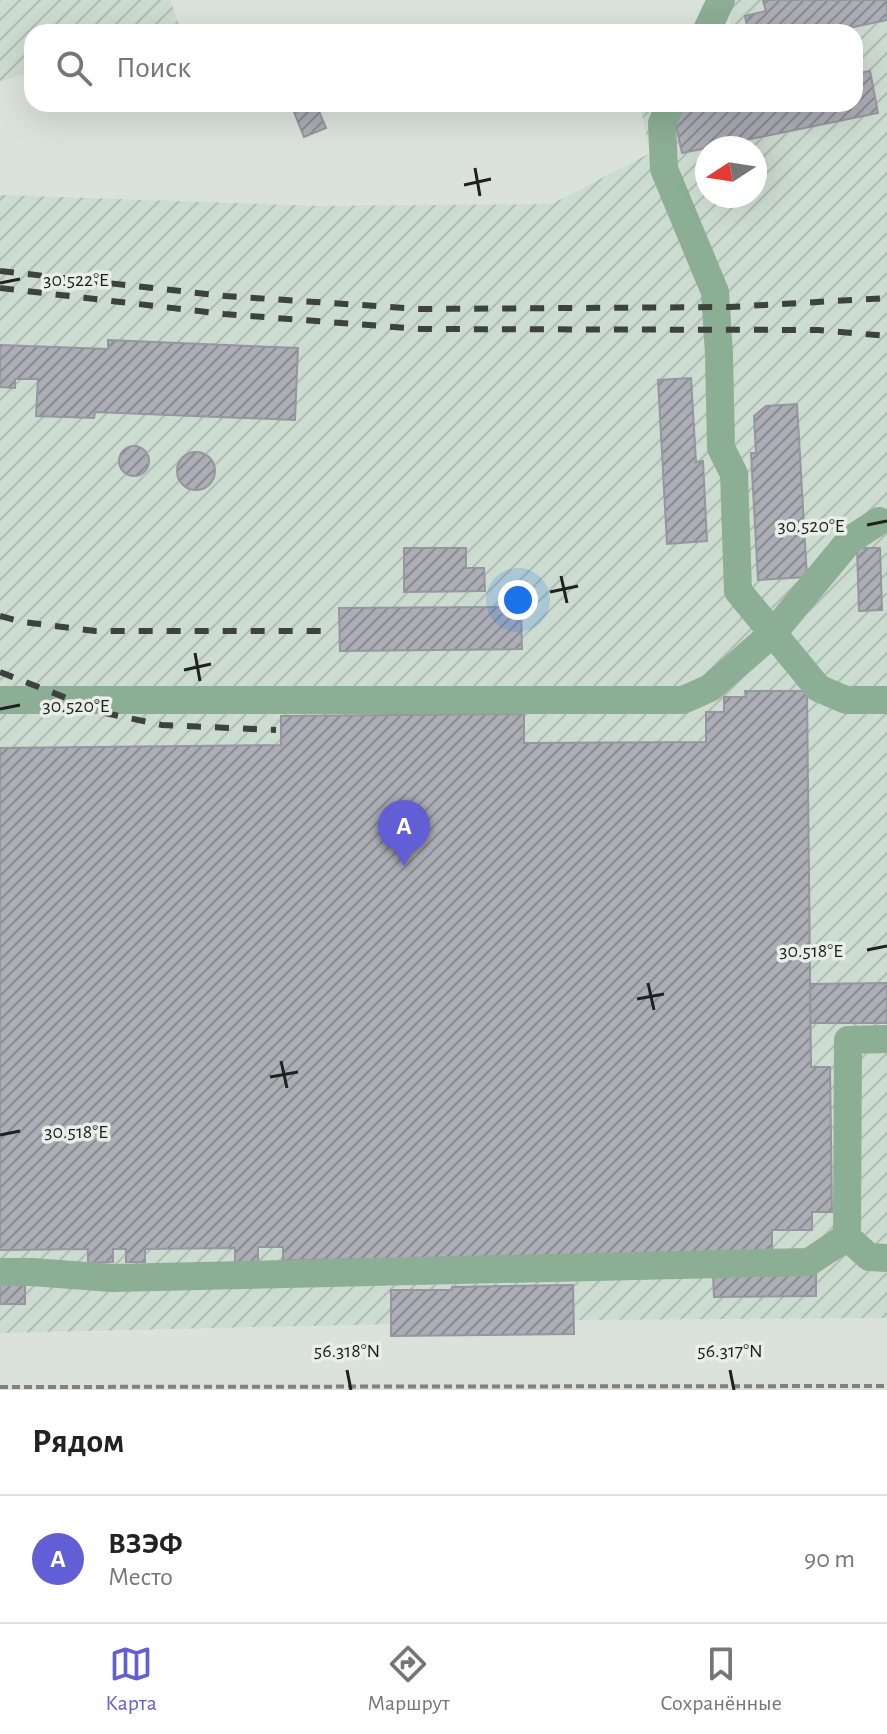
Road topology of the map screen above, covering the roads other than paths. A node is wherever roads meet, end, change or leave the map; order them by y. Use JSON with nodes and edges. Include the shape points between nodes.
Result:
{"nodes":[{"id":1,"x":721,"y":0,"type":"edge"},
{"id":2,"x":710,"y":24,"type":"edge"},
{"id":3,"x":667,"y":112,"type":"edge"},
{"id":4,"x":879,"y":521,"type":"dead end"},
{"id":5,"x":773,"y":633,"type":"junction"},
{"id":6,"x":0,"y":700,"type":"edge"},
{"id":7,"x":887,"y":700,"type":"edge"},
{"id":8,"x":887,"y":1039,"type":"edge"},
{"id":9,"x":847,"y":1237,"type":"junction"},
{"id":10,"x":887,"y":1258,"type":"edge"},
{"id":11,"x":0,"y":1272,"type":"edge"}],
"edges":[{"from":1,"to":2,"type":"lane"},
{"from":3,"to":5,"type":"lane","via":[[662,123],[664,169],[715,292],[721,448],[734,474],[738,591]]},
{"from":4,"to":5,"type":"lane","via":[[850,540]]},
{"from":5,"to":6,"type":"lane","via":[[710,688],[683,700]]},
{"from":5,"to":7,"type":"lane","via":[[818,688],[846,700]]},
{"from":8,"to":9,"type":"lane","via":[[848,1040]]},
{"from":9,"to":10,"type":"lane","via":[[869,1257]]},
{"from":9,"to":11,"type":"lane","via":[[809,1262],[112,1278]]}]}
